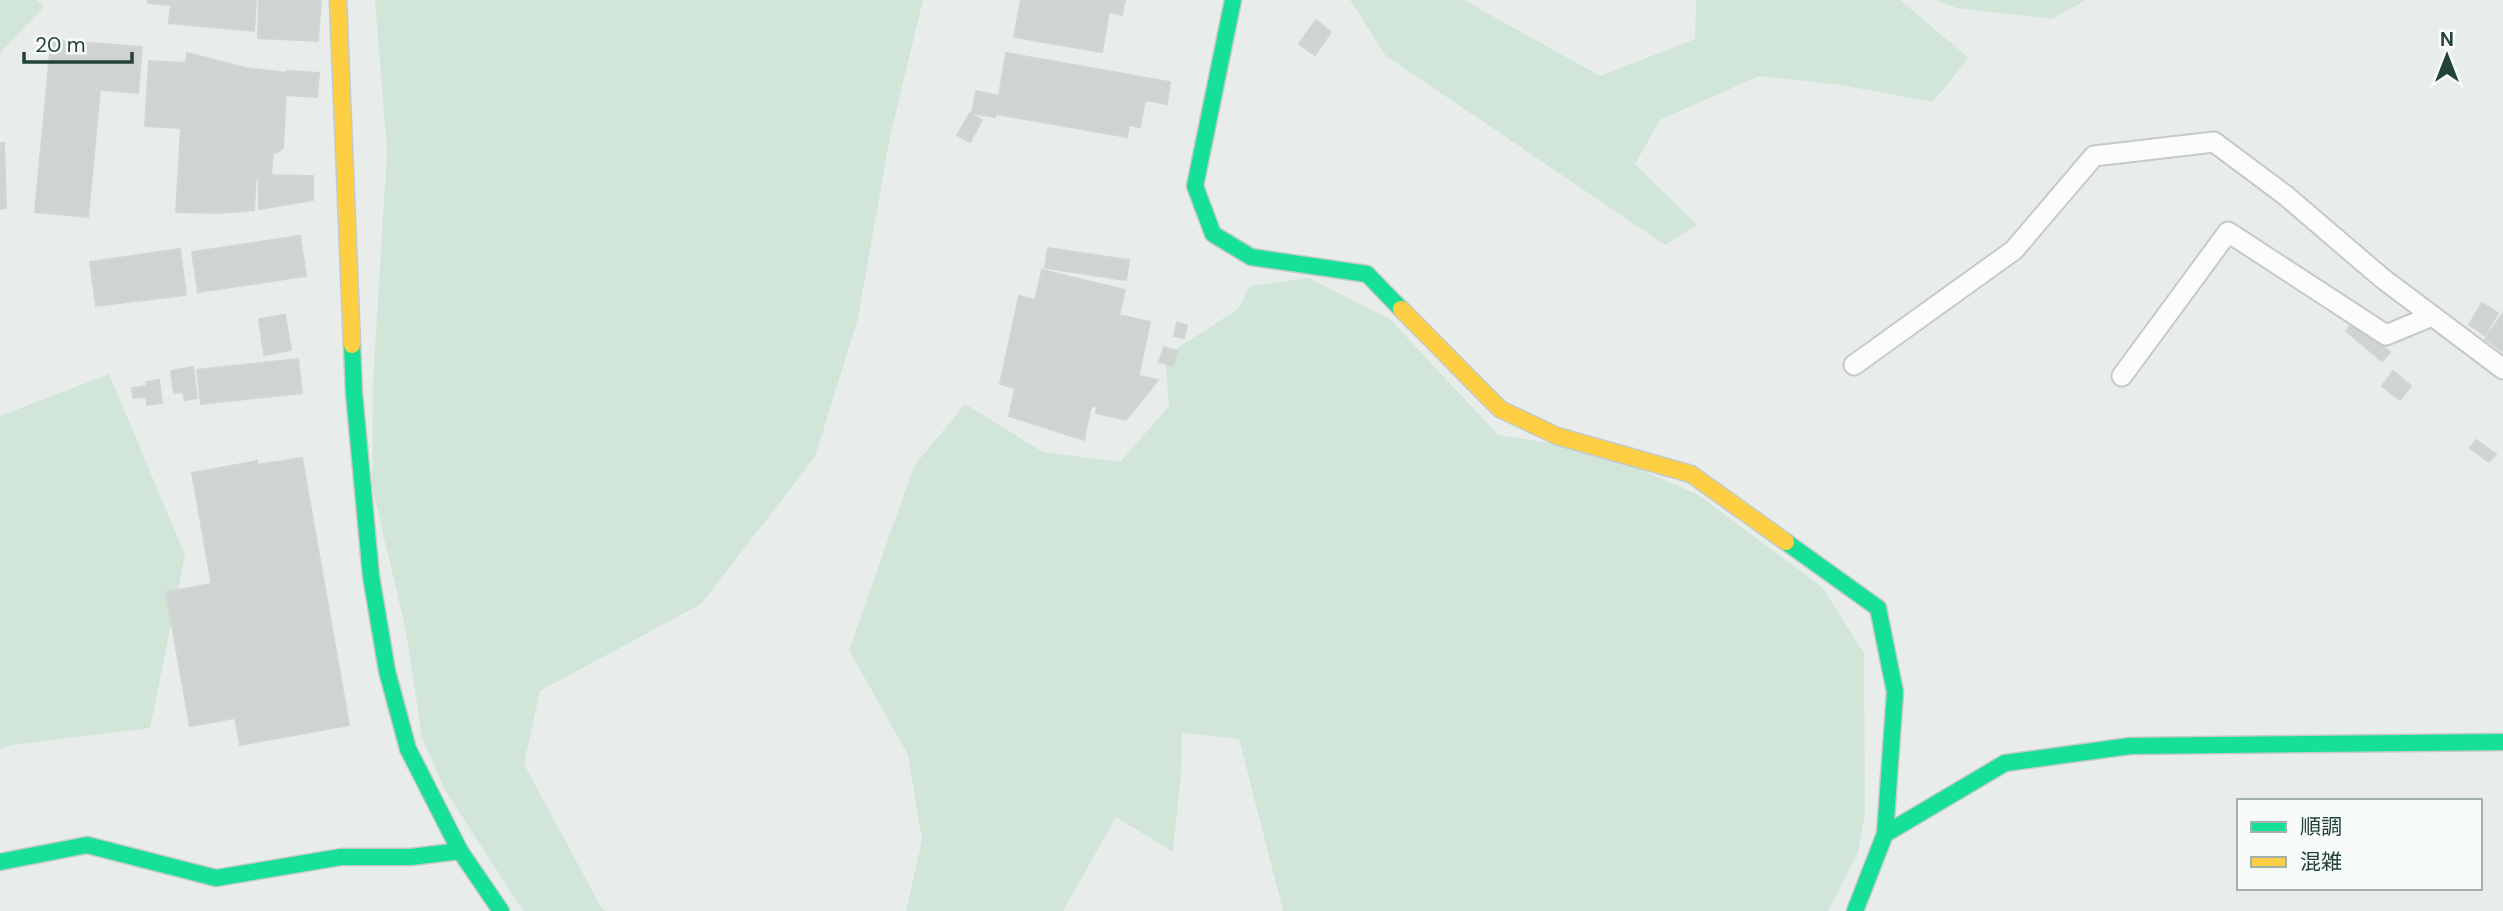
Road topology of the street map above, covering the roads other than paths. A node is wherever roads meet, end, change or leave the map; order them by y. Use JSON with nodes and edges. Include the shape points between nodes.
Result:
{"nodes":[{"id":1,"x":338,"y":0,"type":"edge"},
{"id":2,"x":1233,"y":0,"type":"edge"},
{"id":3,"x":2432,"y":316,"type":"junction"},
{"id":4,"x":1854,"y":365,"type":"dead end"},
{"id":5,"x":2503,"y":369,"type":"edge"},
{"id":6,"x":2122,"y":376,"type":"dead end"},
{"id":7,"x":2503,"y":743,"type":"edge"},
{"id":8,"x":1885,"y":834,"type":"junction"},
{"id":9,"x":460,"y":851,"type":"junction"},
{"id":10,"x":0,"y":862,"type":"edge"},
{"id":11,"x":501,"y":911,"type":"edge"},
{"id":12,"x":1855,"y":911,"type":"edge"}],
"edges":[{"from":1,"to":9,"type":"street","via":[[354,393],[371,576],[387,671],[408,749]]},
{"from":2,"to":8,"type":"street","via":[[1195,186],[1213,234],[1251,257],[1367,274],[1500,409],[1556,436],[1691,474],[1878,608],[1895,692]]},
{"from":3,"to":4,"type":"lane","via":[[2214,142],[2094,156],[2014,250]]},
{"from":3,"to":5,"type":"lane"},
{"from":3,"to":6,"type":"lane","via":[[2386,335],[2228,232]]},
{"from":7,"to":8,"type":"street","via":[[2130,746],[2005,763]]},
{"from":8,"to":12,"type":"street"},
{"from":9,"to":10,"type":"street","via":[[411,857],[341,857],[216,878],[87,845]]},
{"from":9,"to":11,"type":"street"}]}
